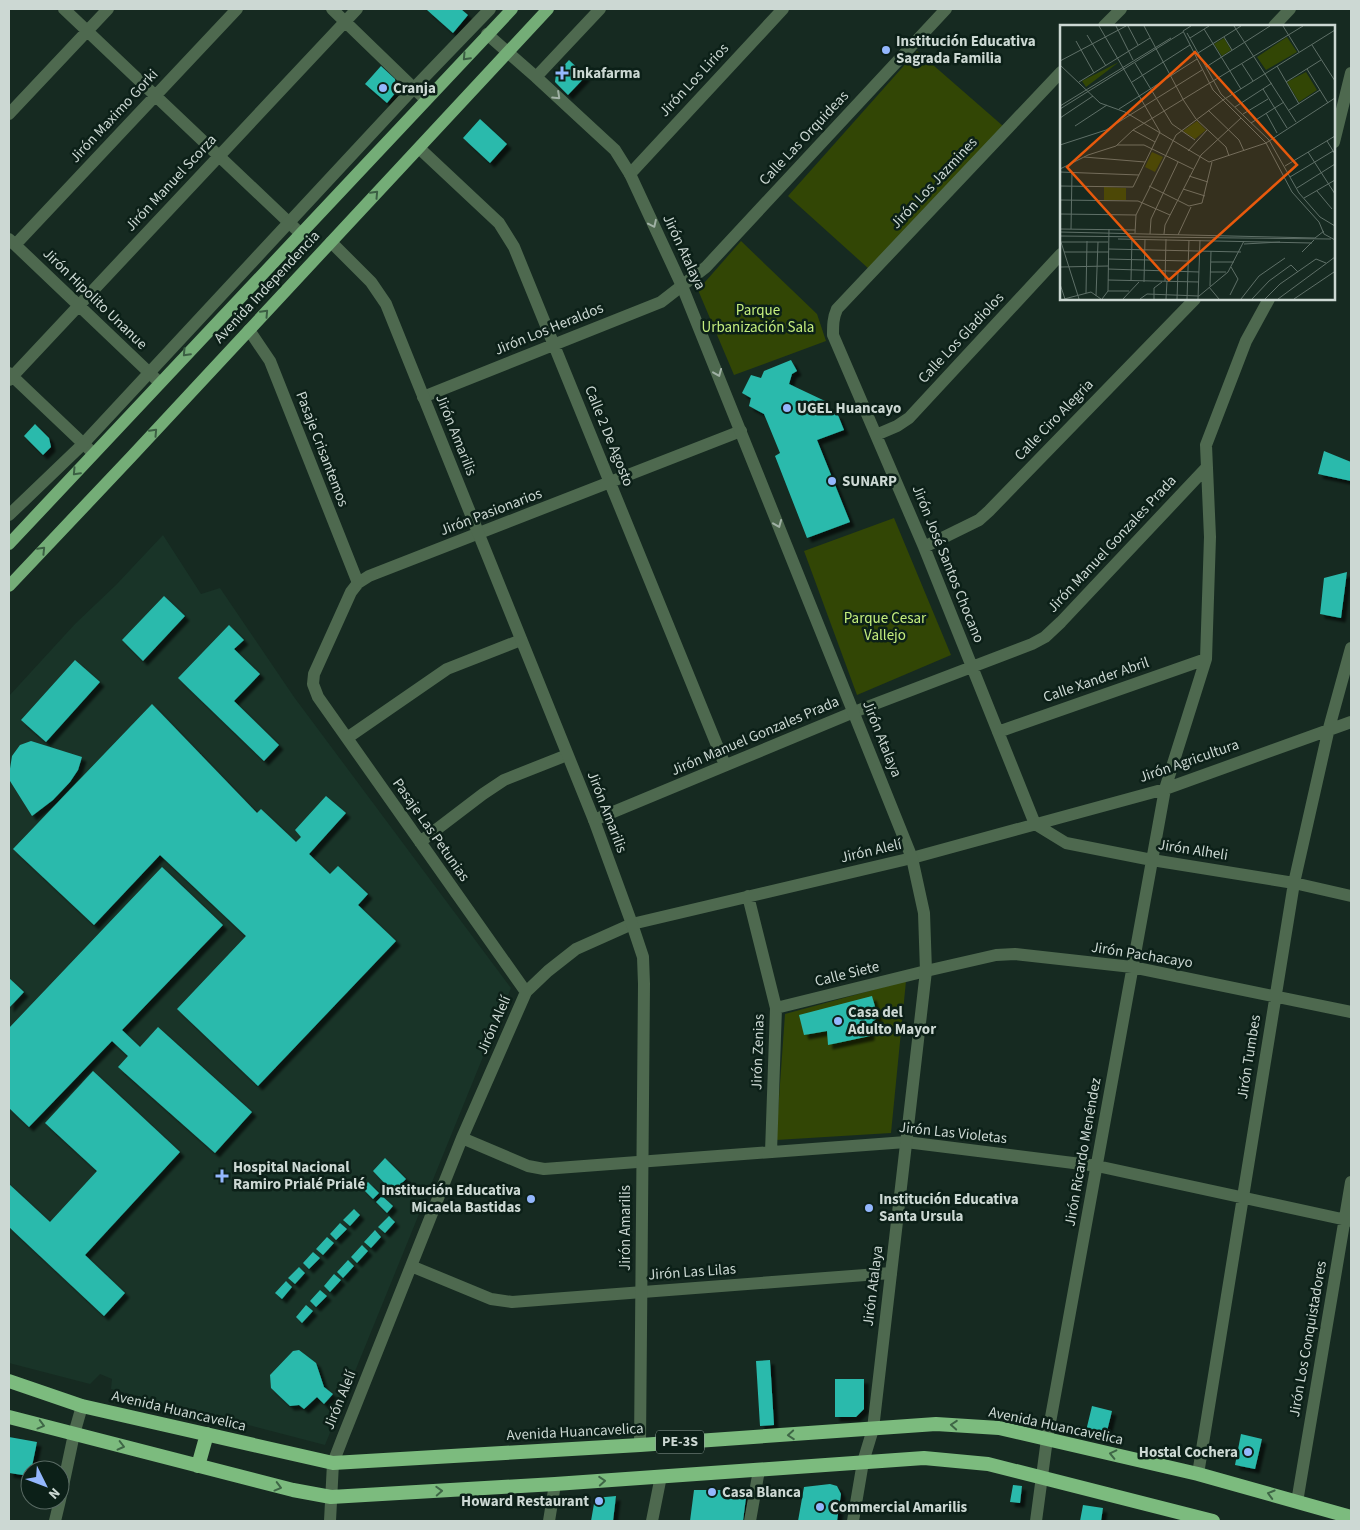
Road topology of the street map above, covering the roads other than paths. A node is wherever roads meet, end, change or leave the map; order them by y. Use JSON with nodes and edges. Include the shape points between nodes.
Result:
{"nodes":[{"id":1,"x":64,"y":9,"type":"edge"},
{"id":2,"x":108,"y":9,"type":"edge"},
{"id":3,"x":237,"y":9,"type":"edge"},
{"id":4,"x":332,"y":9,"type":"edge"},
{"id":5,"x":357,"y":9,"type":"edge"},
{"id":6,"x":490,"y":9,"type":"edge"},
{"id":7,"x":548,"y":9,"type":"edge"},
{"id":8,"x":600,"y":9,"type":"edge"},
{"id":9,"x":783,"y":9,"type":"edge"},
{"id":10,"x":946,"y":9,"type":"edge"},
{"id":11,"x":1121,"y":9,"type":"edge"},
{"id":12,"x":1290,"y":9,"type":"edge"},
{"id":13,"x":508,"y":10,"type":"edge"},
{"id":14,"x":345,"y":22,"type":"junction"},
{"id":15,"x":1105,"y":25,"type":"edge"},
{"id":16,"x":1275,"y":25,"type":"edge"},
{"id":17,"x":87,"y":31,"type":"junction"},
{"id":18,"x":488,"y":34,"type":"junction"},
{"id":19,"x":507,"y":53,"type":"junction"},
{"id":20,"x":1060,"y":73,"type":"edge"},
{"id":21,"x":1351,"y":73,"type":"edge"},
{"id":22,"x":536,"y":77,"type":"junction"},
{"id":23,"x":414,"y":88,"type":"junction"},
{"id":24,"x":156,"y":96,"type":"junction"},
{"id":25,"x":426,"y":100,"type":"junction"},
{"id":26,"x":9,"y":114,"type":"edge"},
{"id":27,"x":1335,"y":138,"type":"edge"},
{"id":28,"x":418,"y":148,"type":"junction"},
{"id":29,"x":219,"y":156,"type":"junction"},
{"id":30,"x":630,"y":174,"type":"junction"},
{"id":31,"x":288,"y":222,"type":"junction"},
{"id":32,"x":300,"y":233,"type":"junction"},
{"id":33,"x":12,"y":242,"type":"edge"},
{"id":34,"x":331,"y":242,"type":"junction"},
{"id":35,"x":1060,"y":255,"type":"edge"},
{"id":36,"x":682,"y":286,"type":"junction"},
{"id":37,"x":1194,"y":300,"type":"edge"},
{"id":38,"x":1268,"y":300,"type":"edge"},
{"id":39,"x":79,"y":306,"type":"junction"},
{"id":40,"x":833,"y":317,"type":"joint"},
{"id":41,"x":249,"y":330,"type":"junction"},
{"id":42,"x":554,"y":345,"type":"junction"},
{"id":43,"x":149,"y":372,"type":"junction"},
{"id":44,"x":10,"y":377,"type":"edge"},
{"id":45,"x":159,"y":382,"type":"junction"},
{"id":46,"x":423,"y":397,"type":"junction"},
{"id":47,"x":741,"y":431,"type":"junction"},
{"id":48,"x":876,"y":435,"type":"junction"},
{"id":49,"x":83,"y":444,"type":"junction"},
{"id":50,"x":93,"y":453,"type":"junction"},
{"id":51,"x":1207,"y":467,"type":"junction"},
{"id":52,"x":610,"y":483,"type":"junction"},
{"id":53,"x":9,"y":515,"type":"edge"},
{"id":54,"x":479,"y":534,"type":"junction"},
{"id":55,"x":9,"y":544,"type":"edge"},
{"id":56,"x":924,"y":547,"type":"junction"},
{"id":57,"x":358,"y":584,"type":"junction"},
{"id":58,"x":9,"y":586,"type":"edge"},
{"id":59,"x":521,"y":640,"type":"junction"},
{"id":60,"x":1351,"y":648,"type":"edge"},
{"id":61,"x":1206,"y":659,"type":"junction"},
{"id":62,"x":972,"y":666,"type":"junction"},
{"id":63,"x":313,"y":684,"type":"joint"},
{"id":64,"x":854,"y":712,"type":"junction"},
{"id":65,"x":1351,"y":722,"type":"edge"},
{"id":66,"x":1330,"y":728,"type":"junction"},
{"id":67,"x":998,"y":732,"type":"junction"},
{"id":68,"x":347,"y":738,"type":"junction"},
{"id":69,"x":567,"y":755,"type":"junction"},
{"id":70,"x":725,"y":766,"type":"junction"},
{"id":71,"x":1165,"y":789,"type":"junction"},
{"id":72,"x":594,"y":820,"type":"junction"},
{"id":73,"x":1035,"y":824,"type":"junction"},
{"id":74,"x":420,"y":842,"type":"junction"},
{"id":75,"x":912,"y":858,"type":"junction"},
{"id":76,"x":1152,"y":860,"type":"junction"},
{"id":77,"x":1294,"y":882,"type":"junction"},
{"id":78,"x":748,"y":896,"type":"junction"},
{"id":79,"x":1351,"y":896,"type":"edge"},
{"id":80,"x":632,"y":924,"type":"junction"},
{"id":81,"x":1132,"y":967,"type":"junction"},
{"id":82,"x":926,"y":971,"type":"junction"},
{"id":83,"x":526,"y":992,"type":"junction"},
{"id":84,"x":1275,"y":997,"type":"junction"},
{"id":85,"x":776,"y":1008,"type":"junction"},
{"id":86,"x":1351,"y":1012,"type":"edge"},
{"id":87,"x":462,"y":1138,"type":"junction"},
{"id":88,"x":906,"y":1142,"type":"junction"},
{"id":89,"x":771,"y":1152,"type":"junction"},
{"id":90,"x":642,"y":1162,"type":"junction"},
{"id":91,"x":1097,"y":1166,"type":"junction"},
{"id":92,"x":1351,"y":1182,"type":"edge"},
{"id":93,"x":1243,"y":1198,"type":"junction"},
{"id":94,"x":1348,"y":1220,"type":"edge"},
{"id":95,"x":411,"y":1266,"type":"junction"},
{"id":96,"x":891,"y":1273,"type":"junction"},
{"id":97,"x":641,"y":1292,"type":"junction"},
{"id":98,"x":9,"y":1381,"type":"edge"},
{"id":99,"x":82,"y":1406,"type":"junction"},
{"id":100,"x":9,"y":1417,"type":"edge"},
{"id":101,"x":873,"y":1429,"type":"junction"},
{"id":102,"x":74,"y":1434,"type":"junction"},
{"id":103,"x":207,"y":1434,"type":"junction"},
{"id":104,"x":1047,"y":1439,"type":"junction"},
{"id":105,"x":640,"y":1445,"type":"junction"},
{"id":106,"x":68,"y":1460,"type":"edge"},
{"id":107,"x":863,"y":1462,"type":"junction"},
{"id":108,"x":333,"y":1463,"type":"junction"},
{"id":109,"x":198,"y":1466,"type":"junction"},
{"id":110,"x":759,"y":1470,"type":"junction"},
{"id":111,"x":1198,"y":1474,"type":"junction"},
{"id":112,"x":661,"y":1476,"type":"junction"},
{"id":113,"x":1043,"y":1477,"type":"junction"},
{"id":114,"x":555,"y":1484,"type":"junction"},
{"id":115,"x":331,"y":1497,"type":"junction"},
{"id":116,"x":1297,"y":1502,"type":"junction"},
{"id":117,"x":1351,"y":1517,"type":"edge"},
{"id":118,"x":1190,"y":1519,"type":"edge"},
{"id":119,"x":330,"y":1521,"type":"edge"},
{"id":120,"x":549,"y":1521,"type":"edge"},
{"id":121,"x":652,"y":1521,"type":"edge"},
{"id":122,"x":750,"y":1521,"type":"edge"},
{"id":123,"x":853,"y":1521,"type":"edge"},
{"id":124,"x":1036,"y":1521,"type":"edge"},
{"id":125,"x":1213,"y":1521,"type":"edge"}],
"edges":[{"from":1,"to":17,"type":"street"},
{"from":2,"to":17,"type":"street"},
{"from":3,"to":24,"type":"street","name":"Jirón Maximo Gorki"},
{"from":4,"to":14,"type":"street"},
{"from":5,"to":14,"type":"street","name":"Jirón Manuel Scorza"},
{"from":6,"to":23,"type":"street","name":"Avenida Independencia"},
{"from":7,"to":19,"type":"main road","name":"Avenida Independencia"},
{"from":8,"to":22,"type":"street"},
{"from":9,"to":30,"type":"street","name":"Jirón Los Lirios"},
{"from":10,"to":36,"type":"street","name":"Calle Las Orquideas","via":[[706,267]]},
{"from":11,"to":15,"type":"street"},
{"from":12,"to":16,"type":"street"},
{"from":13,"to":18,"type":"main road","name":"Avenida Independencia"},
{"from":14,"to":23,"type":"street"},
{"from":14,"to":29,"type":"street","name":"Jirón Manuel Scorza"},
{"from":17,"to":24,"type":"street"},
{"from":17,"to":26,"type":"street"},
{"from":18,"to":19,"type":"street","name":"Jirón Atalaya"},
{"from":18,"to":25,"type":"main road","name":"Avenida Independencia","one_way":true},
{"from":19,"to":22,"type":"street","name":"Jirón Atalaya"},
{"from":19,"to":28,"type":"main road","name":"Avenida Independencia"},
{"from":20,"to":40,"type":"street","name":"Jirón Los Jazmines","via":[[837,309]]},
{"from":21,"to":27,"type":"street"},
{"from":22,"to":30,"type":"street","name":"Jirón Atalaya","one_way":true,"via":[[615,150]]},
{"from":23,"to":25,"type":"street"},
{"from":23,"to":31,"type":"street","name":"Avenida Independencia"},
{"from":24,"to":29,"type":"street"},
{"from":24,"to":33,"type":"street","name":"Jirón Maximo Gorki"},
{"from":25,"to":32,"type":"main road","name":"Avenida Independencia"},
{"from":34,"to":28,"type":"main road","name":"Avenida Independencia","one_way":true},
{"from":28,"to":42,"type":"street","name":"Calle 2 De Agosto","via":[[499,224],[514,247]]},
{"from":29,"to":31,"type":"street"},
{"from":29,"to":39,"type":"street","name":"Jirón Manuel Scorza"},
{"from":30,"to":36,"type":"street","name":"Jirón Atalaya","one_way":true},
{"from":31,"to":32,"type":"street"},
{"from":31,"to":43,"type":"street","name":"Avenida Independencia"},
{"from":32,"to":45,"type":"main road","name":"Avenida Independencia","one_way":true},
{"from":33,"to":39,"type":"street","name":"Jirón Hipolito Unanue"},
{"from":41,"to":34,"type":"main road","name":"Avenida Independencia","one_way":true},
{"from":34,"to":46,"type":"street","name":"Jirón Amarilis","via":[[371,282],[386,304]]},
{"from":35,"to":48,"type":"street","name":"Calle Los Gladiolos","via":[[909,418]]},
{"from":36,"to":42,"type":"street","name":"Jirón Los Heraldos","via":[[661,302]]},
{"from":36,"to":47,"type":"street","name":"Jirón Atalaya","one_way":true},
{"from":37,"to":56,"type":"street","name":"Calle Ciro Alegria","via":[[979,520]]},
{"from":38,"to":51,"type":"street","name":"Jirón Ricardo Menéndez","via":[[1246,341],[1206,445]]},
{"from":39,"to":43,"type":"street","name":"Jirón Hipolito Unanue"},
{"from":39,"to":44,"type":"street","name":"Jirón Manuel Scorza"},
{"from":40,"to":48,"type":"street","name":"Jirón José Santos Chocano","via":[[833,335]]},
{"from":41,"to":57,"type":"street","name":"Pasaje Crisantemos","via":[[270,361]]},
{"from":58,"to":41,"type":"main road","name":"Avenida Independencia","one_way":true},
{"from":42,"to":46,"type":"street","name":"Jirón Los Heraldos"},
{"from":42,"to":52,"type":"street","name":"Calle 2 De Agosto"},
{"from":43,"to":45,"type":"street","name":"Jirón Hipolito Unanue"},
{"from":43,"to":49,"type":"street","name":"Avenida Independencia"},
{"from":44,"to":49,"type":"street"},
{"from":45,"to":50,"type":"main road","name":"Avenida Independencia"},
{"from":46,"to":54,"type":"street","name":"Jirón Amarilis"},
{"from":47,"to":52,"type":"street","name":"Jirón Pasionarios"},
{"from":47,"to":64,"type":"street","name":"Jirón Atalaya","one_way":true},
{"from":48,"to":56,"type":"street","name":"Jirón José Santos Chocano"},
{"from":49,"to":50,"type":"street"},
{"from":49,"to":53,"type":"street","name":"Avenida Independencia"},
{"from":50,"to":55,"type":"main road","name":"Avenida Independencia","one_way":true},
{"from":51,"to":61,"type":"street","name":"Jirón Ricardo Menéndez","via":[[1210,537]]},
{"from":51,"to":62,"type":"street","name":"Jirón Manuel Gonzales Prada","via":[[1045,637]]},
{"from":52,"to":54,"type":"street","name":"Jirón Pasionarios"},
{"from":52,"to":70,"type":"street","name":"Calle 2 De Agosto"},
{"from":54,"to":57,"type":"street","name":"Jirón Pasionarios","via":[[369,576]]},
{"from":54,"to":59,"type":"street","name":"Jirón Amarilis"},
{"from":56,"to":62,"type":"street","name":"Jirón José Santos Chocano"},
{"from":57,"to":63,"type":"street","name":"Jirón Pasionarios","via":[[351,592],[314,674]]},
{"from":59,"to":68,"type":"street","via":[[447,669]]},
{"from":59,"to":69,"type":"street","name":"Jirón Amarilis"},
{"from":60,"to":66,"type":"street","name":"Jirón Tumbes"},
{"from":61,"to":67,"type":"street","name":"Calle Xander Abril"},
{"from":61,"to":71,"type":"street","name":"Jirón Ricardo Menéndez"},
{"from":62,"to":64,"type":"street","name":"Jirón Manuel Gonzales Prada"},
{"from":62,"to":67,"type":"street","name":"Jirón José Santos Chocano"},
{"from":63,"to":68,"type":"street","name":"Pasaje Las Petunias","via":[[318,697]]},
{"from":64,"to":70,"type":"street","name":"Jirón Manuel Gonzales Prada"},
{"from":64,"to":75,"type":"street","name":"Jirón Atalaya"},
{"from":65,"to":66,"type":"street","name":"Jirón Agricultura"},
{"from":66,"to":71,"type":"street","name":"Jirón Agricultura"},
{"from":66,"to":77,"type":"street","name":"Jirón Tumbes"},
{"from":67,"to":73,"type":"street","name":"Jirón José Santos Chocano"},
{"from":68,"to":74,"type":"street","name":"Pasaje Las Petunias"},
{"from":69,"to":72,"type":"street","name":"Jirón Amarilis"},
{"from":69,"to":74,"type":"street","via":[[504,780]]},
{"from":70,"to":72,"type":"street","name":"Jirón Manuel Gonzales Prada"},
{"from":71,"to":73,"type":"street","name":"Jirón Agricultura"},
{"from":71,"to":76,"type":"street","name":"Jirón Ricardo Menéndez"},
{"from":72,"to":80,"type":"street","name":"Jirón Amarilis"},
{"from":73,"to":75,"type":"street","name":"Jirón Alelí"},
{"from":73,"to":76,"type":"street","name":"Jirón Alheli","via":[[1066,843]]},
{"from":74,"to":83,"type":"street","name":"Pasaje Las Petunias"},
{"from":75,"to":78,"type":"street","name":"Jirón Alelí"},
{"from":75,"to":82,"type":"street","name":"Jirón Atalaya","via":[[924,912]]},
{"from":76,"to":77,"type":"street","name":"Jirón Alheli"},
{"from":76,"to":81,"type":"street","name":"Jirón Ricardo Menéndez"},
{"from":77,"to":79,"type":"street","name":"Jirón Alheli"},
{"from":77,"to":84,"type":"street","name":"Jirón Tumbes"},
{"from":78,"to":80,"type":"street","name":"Jirón Alelí"},
{"from":78,"to":85,"type":"street","name":"Jirón Zenias"},
{"from":80,"to":83,"type":"street","name":"Jirón Alelí","via":[[576,949]]},
{"from":80,"to":90,"type":"street","name":"Jirón Amarilis","via":[[643,957]]},
{"from":81,"to":82,"type":"street","name":"Jirón Pachacayo","via":[[1015,954],[996,955]]},
{"from":81,"to":84,"type":"street","name":"Jirón Pachacayo"},
{"from":81,"to":91,"type":"street","name":"Jirón Ricardo Menéndez"},
{"from":82,"to":85,"type":"street","name":"Calle Siete"},
{"from":82,"to":88,"type":"street","name":"Jirón Atalaya"},
{"from":83,"to":87,"type":"street","name":"Jirón Alelí"},
{"from":84,"to":86,"type":"street","name":"Jirón Pachacayo"},
{"from":84,"to":93,"type":"street","name":"Jirón Tumbes"},
{"from":85,"to":89,"type":"street","name":"Jirón Zenias"},
{"from":87,"to":90,"type":"street","name":"Jirón Las Violetas","via":[[528,1166],[544,1169]]},
{"from":87,"to":95,"type":"street","name":"Jirón Alelí"},
{"from":88,"to":89,"type":"street","name":"Jirón Las Violetas"},
{"from":88,"to":91,"type":"street","name":"Jirón Las Violetas"},
{"from":88,"to":96,"type":"street","name":"Jirón Atalaya"},
{"from":89,"to":90,"type":"street","name":"Jirón Las Violetas"},
{"from":90,"to":97,"type":"street","name":"Jirón Amarilis"},
{"from":91,"to":93,"type":"street","name":"Jirón Las Violetas"},
{"from":91,"to":104,"type":"street","name":"Jirón Ricardo Menéndez"},
{"from":92,"to":94,"type":"street","name":"Jirón Los Conquistadores"},
{"from":93,"to":94,"type":"street","name":"Jirón Las Violetas"},
{"from":93,"to":111,"type":"street","name":"Jirón Tumbes"},
{"from":94,"to":116,"type":"street","name":"Jirón Los Conquistadores"},
{"from":95,"to":97,"type":"street","name":"Jirón Las Lilas","via":[[491,1299],[512,1302]]},
{"from":95,"to":108,"type":"street","name":"Jirón Alelí"},
{"from":96,"to":97,"type":"street","name":"Jirón Las Lilas"},
{"from":96,"to":101,"type":"street","name":"Jirón Atalaya"},
{"from":97,"to":105,"type":"street","name":"Jirón Amarilis"},
{"from":98,"to":99,"type":"highway","name":"Avenida Huancavelica","number":"PE-3S"},
{"from":99,"to":102,"type":"street"},
{"from":99,"to":103,"type":"highway","name":"Avenida Huancavelica","number":"PE-3S"},
{"from":100,"to":102,"type":"highway","number":"PE-3S","one_way":true},
{"from":104,"to":101,"type":"highway","name":"Avenida Huancavelica","number":"PE-3S","one_way":true,"via":[[998,1428],[936,1424]]},
{"from":101,"to":105,"type":"highway","name":"Avenida Huancavelica","number":"PE-3S","one_way":true},
{"from":101,"to":107,"type":"street","name":"Jirón Atalaya"},
{"from":102,"to":106,"type":"street"},
{"from":102,"to":109,"type":"highway","number":"PE-3S","one_way":true},
{"from":103,"to":108,"type":"highway","name":"Avenida Huancavelica","number":"PE-3S"},
{"from":103,"to":109,"type":"highway"},
{"from":111,"to":104,"type":"highway","name":"Avenida Huancavelica","number":"PE-3S","one_way":true},
{"from":104,"to":113,"type":"street","name":"Jirón Ricardo Menéndez"},
{"from":105,"to":108,"type":"highway","name":"Avenida Huancavelica","number":"PE-3S"},
{"from":107,"to":110,"type":"highway","number":"PE-3S"},
{"from":107,"to":113,"type":"highway","number":"PE-3S","via":[[933,1459],[988,1464]]},
{"from":107,"to":123,"type":"street","name":"Jirón Atalaya"},
{"from":108,"to":115,"type":"street","name":"Jirón Alelí"},
{"from":109,"to":115,"type":"highway","number":"PE-3S","one_way":true},
{"from":110,"to":112,"type":"highway","number":"PE-3S"},
{"from":110,"to":122,"type":"street"},
{"from":116,"to":111,"type":"highway","name":"Avenida Huancavelica","number":"PE-3S","one_way":true},
{"from":114,"to":112,"type":"highway","number":"PE-3S","one_way":true},
{"from":112,"to":121,"type":"street"},
{"from":113,"to":118,"type":"highway","number":"PE-3S"},
{"from":113,"to":124,"type":"street","name":"Jirón Ricardo Menéndez"},
{"from":115,"to":114,"type":"highway","number":"PE-3S","one_way":true},
{"from":114,"to":120,"type":"street"},
{"from":115,"to":119,"type":"street","name":"Jirón Alelí"},
{"from":116,"to":117,"type":"highway","name":"Avenida Huancavelica","number":"PE-3S"},
{"from":118,"to":125,"type":"highway","number":"PE-3S"}]}
